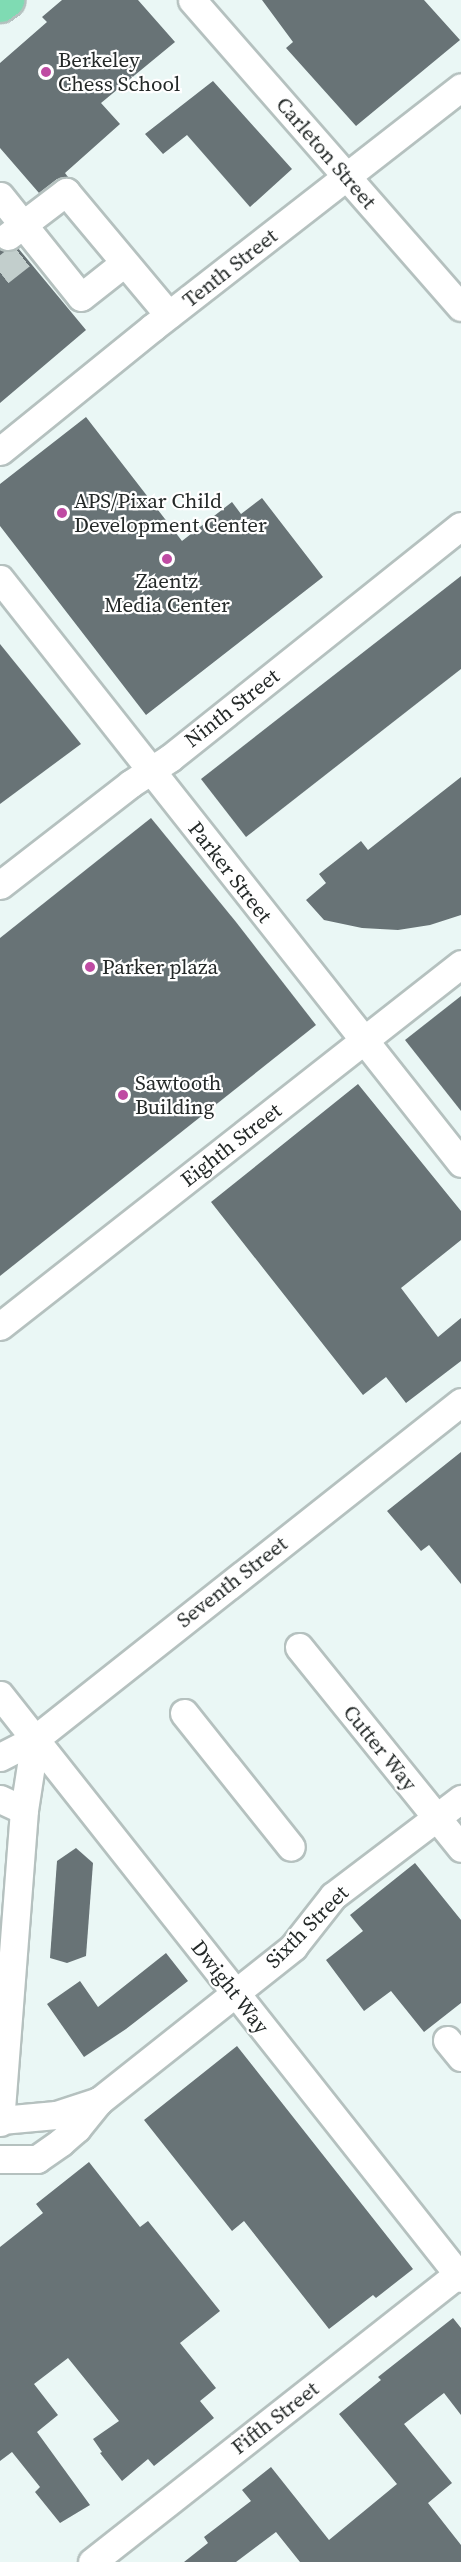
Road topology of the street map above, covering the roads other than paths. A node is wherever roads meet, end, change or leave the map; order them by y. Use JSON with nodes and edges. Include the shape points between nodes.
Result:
{"nodes":[{"id":1,"x":7,"y":0,"type":"edge"},
{"id":2,"x":192,"y":0,"type":"edge"},
{"id":3,"x":0,"y":5,"type":"edge"},
{"id":4,"x":461,"y":87,"type":"edge"},
{"id":5,"x":347,"y":177,"type":"junction"},
{"id":6,"x":0,"y":196,"type":"edge"},
{"id":7,"x":23,"y":239,"type":"junction"},
{"id":8,"x":124,"y":262,"type":"junction"},
{"id":9,"x":461,"y":307,"type":"edge"},
{"id":10,"x":169,"y":315,"type":"junction"},
{"id":11,"x":0,"y":451,"type":"edge"},
{"id":12,"x":461,"y":526,"type":"edge"},
{"id":13,"x":0,"y":579,"type":"edge"},
{"id":14,"x":150,"y":771,"type":"junction"},
{"id":15,"x":0,"y":885,"type":"edge"},
{"id":16,"x":461,"y":964,"type":"edge"},
{"id":17,"x":364,"y":1041,"type":"junction"},
{"id":18,"x":461,"y":1163,"type":"edge"},
{"id":19,"x":0,"y":1326,"type":"edge"},
{"id":20,"x":461,"y":1402,"type":"edge"},
{"id":21,"x":299,"y":1647,"type":"dead end"},
{"id":22,"x":0,"y":1695,"type":"edge"},
{"id":23,"x":184,"y":1713,"type":"dead end"},
{"id":24,"x":34,"y":1739,"type":"junction"},
{"id":25,"x":0,"y":1757,"type":"edge"},
{"id":26,"x":0,"y":1799,"type":"edge"},
{"id":27,"x":461,"y":1799,"type":"edge"},
{"id":28,"x":24,"y":1810,"type":"junction"},
{"id":29,"x":436,"y":1817,"type":"junction"},
{"id":30,"x":291,"y":1847,"type":"dead end"},
{"id":31,"x":461,"y":1848,"type":"edge"},
{"id":32,"x":236,"y":1994,"type":"junction"},
{"id":33,"x":99,"y":2101,"type":"junction"},
{"id":34,"x":0,"y":2121,"type":"edge"},
{"id":35,"x":0,"y":2159,"type":"edge"},
{"id":36,"x":460,"y":2276,"type":"edge"},
{"id":37,"x":92,"y":2562,"type":"edge"}],
"edges":[{"from":1,"to":3,"type":"main road"},
{"from":2,"to":5,"type":"street","name":"Carleton Street"},
{"from":4,"to":5,"type":"street","name":"Tenth Street"},
{"from":5,"to":9,"type":"street","name":"Carleton Street"},
{"from":5,"to":10,"type":"street","name":"Tenth Street"},
{"from":6,"to":7,"type":"street"},
{"from":7,"to":8,"type":"street","via":[[81,297]]},
{"from":7,"to":8,"type":"street","via":[[66,192]]},
{"from":8,"to":10,"type":"street"},
{"from":10,"to":11,"type":"street","name":"Tenth Street"},
{"from":12,"to":14,"type":"street","name":"Ninth Street"},
{"from":13,"to":14,"type":"street","name":"Parker Street"},
{"from":14,"to":15,"type":"street","name":"Ninth Street"},
{"from":14,"to":17,"type":"street","name":"Parker Street"},
{"from":16,"to":17,"type":"street","name":"Eighth Street"},
{"from":17,"to":18,"type":"street","name":"Parker Street"},
{"from":17,"to":19,"type":"street","name":"Eighth Street"},
{"from":20,"to":24,"type":"street","name":"Seventh Street"},
{"from":21,"to":29,"type":"street","name":"Cutter Way"},
{"from":22,"to":24,"type":"street","name":"Dwight Way"},
{"from":23,"to":30,"type":"street"},
{"from":24,"to":25,"type":"street","name":"Seventh Street"},
{"from":24,"to":28,"type":"street"},
{"from":24,"to":32,"type":"street","name":"Dwight Way"},
{"from":26,"to":28,"type":"street"},
{"from":27,"to":29,"type":"street","name":"Sixth Street"},
{"from":28,"to":34,"type":"street"},
{"from":29,"to":31,"type":"street","name":"Cutter Way"},
{"from":29,"to":32,"type":"street","name":"Sixth Street","via":[[333,1896],[293,1947]]},
{"from":32,"to":33,"type":"street","name":"Sixth Street"},
{"from":32,"to":36,"type":"street","name":"Dwight Way"},
{"from":33,"to":34,"type":"street","name":"Sixth Street","via":[[56,2115]]},
{"from":33,"to":35,"type":"street","name":"Sixth Street","via":[[77,2128],[37,2160]]},
{"from":36,"to":37,"type":"street","name":"Fifth Street"}]}
